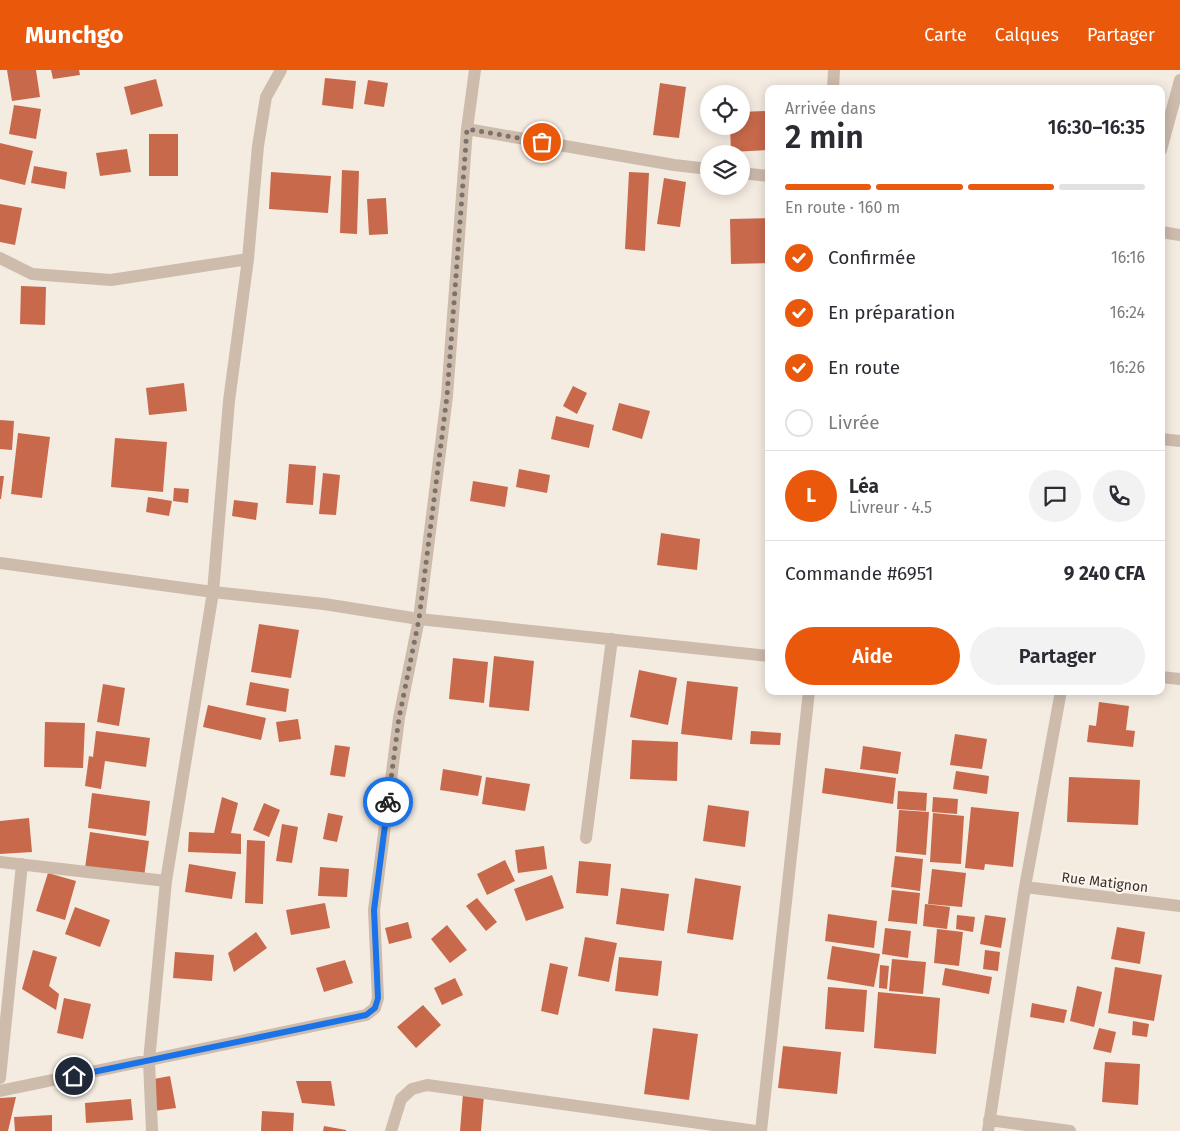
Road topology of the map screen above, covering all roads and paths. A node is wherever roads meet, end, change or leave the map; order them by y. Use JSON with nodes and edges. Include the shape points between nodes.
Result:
{"nodes":[{"id":1,"x":281,"y":70,"type":"edge"},
{"id":2,"x":475,"y":70,"type":"edge"},
{"id":3,"x":834,"y":70,"type":"edge"},
{"id":4,"x":1180,"y":80,"type":"edge"},
{"id":5,"x":834,"y":85,"type":"edge"},
{"id":6,"x":467,"y":129,"type":"junction"},
{"id":7,"x":1165,"y":135,"type":"edge"},
{"id":8,"x":700,"y":168,"type":"edge"},
{"id":9,"x":750,"y":174,"type":"edge"},
{"id":10,"x":765,"y":176,"type":"edge"},
{"id":11,"x":1165,"y":233,"type":"edge"},
{"id":12,"x":1180,"y":235,"type":"edge"},
{"id":13,"x":0,"y":258,"type":"edge"},
{"id":14,"x":248,"y":259,"type":"junction"},
{"id":15,"x":1165,"y":439,"type":"edge"},
{"id":16,"x":1180,"y":441,"type":"edge"},
{"id":17,"x":0,"y":563,"type":"edge"},
{"id":18,"x":212,"y":592,"type":"junction"},
{"id":19,"x":419,"y":619,"type":"junction"},
{"id":20,"x":612,"y":639,"type":"junction"},
{"id":21,"x":765,"y":656,"type":"edge"},
{"id":22,"x":1165,"y":677,"type":"edge"},
{"id":23,"x":1180,"y":679,"type":"edge"},
{"id":24,"x":809,"y":695,"type":"edge"},
{"id":25,"x":1060,"y":695,"type":"edge"},
{"id":26,"x":586,"y":838,"type":"dead end"},
{"id":27,"x":0,"y":862,"type":"edge"},
{"id":28,"x":22,"y":864,"type":"junction"},
{"id":29,"x":166,"y":881,"type":"junction"},
{"id":30,"x":1026,"y":887,"type":"junction"},
{"id":31,"x":1180,"y":906,"type":"edge"},
{"id":32,"x":149,"y":1061,"type":"junction"},
{"id":33,"x":0,"y":1078,"type":"edge"},
{"id":34,"x":0,"y":1090,"type":"edge"},
{"id":35,"x":988,"y":1126,"type":"edge"},
{"id":36,"x":152,"y":1131,"type":"edge"},
{"id":37,"x":391,"y":1131,"type":"edge"},
{"id":38,"x":756,"y":1131,"type":"edge"},
{"id":39,"x":761,"y":1131,"type":"edge"},
{"id":40,"x":1070,"y":1131,"type":"edge"}],
"edges":[{"from":1,"to":14,"type":"street","via":[[266,97],[258,146]]},
{"from":2,"to":6,"type":"street"},
{"from":3,"to":5,"type":"street"},
{"from":4,"to":7,"type":"street"},
{"from":6,"to":8,"type":"street"},
{"from":6,"to":19,"type":"street","via":[[447,396]]},
{"from":9,"to":10,"type":"street"},
{"from":11,"to":12,"type":"street"},
{"from":13,"to":14,"type":"street","via":[[32,274],[111,280]]},
{"from":14,"to":18,"type":"street","via":[[229,401]]},
{"from":15,"to":16,"type":"street"},
{"from":17,"to":18,"type":"street"},
{"from":18,"to":19,"type":"street","via":[[324,604]]},
{"from":18,"to":29,"type":"street"},
{"from":19,"to":20,"type":"street"},
{"from":19,"to":32,"type":"street","via":[[399,718],[374,910],[378,998],[375,1008],[366,1015]]},
{"from":20,"to":21,"type":"street"},
{"from":20,"to":26,"type":"street"},
{"from":22,"to":23,"type":"street"},
{"from":24,"to":39,"type":"street"},
{"from":25,"to":30,"type":"street"},
{"from":27,"to":28,"type":"street"},
{"from":28,"to":29,"type":"street"},
{"from":28,"to":33,"type":"street"},
{"from":29,"to":32,"type":"street"},
{"from":30,"to":31,"type":"street","name":"Rue Matignon"},
{"from":30,"to":35,"type":"street"},
{"from":32,"to":34,"type":"street"},
{"from":32,"to":36,"type":"street"},
{"from":35,"to":40,"type":"street"},
{"from":37,"to":38,"type":"street","via":[[401,1099],[412,1089],[427,1086]]}]}
